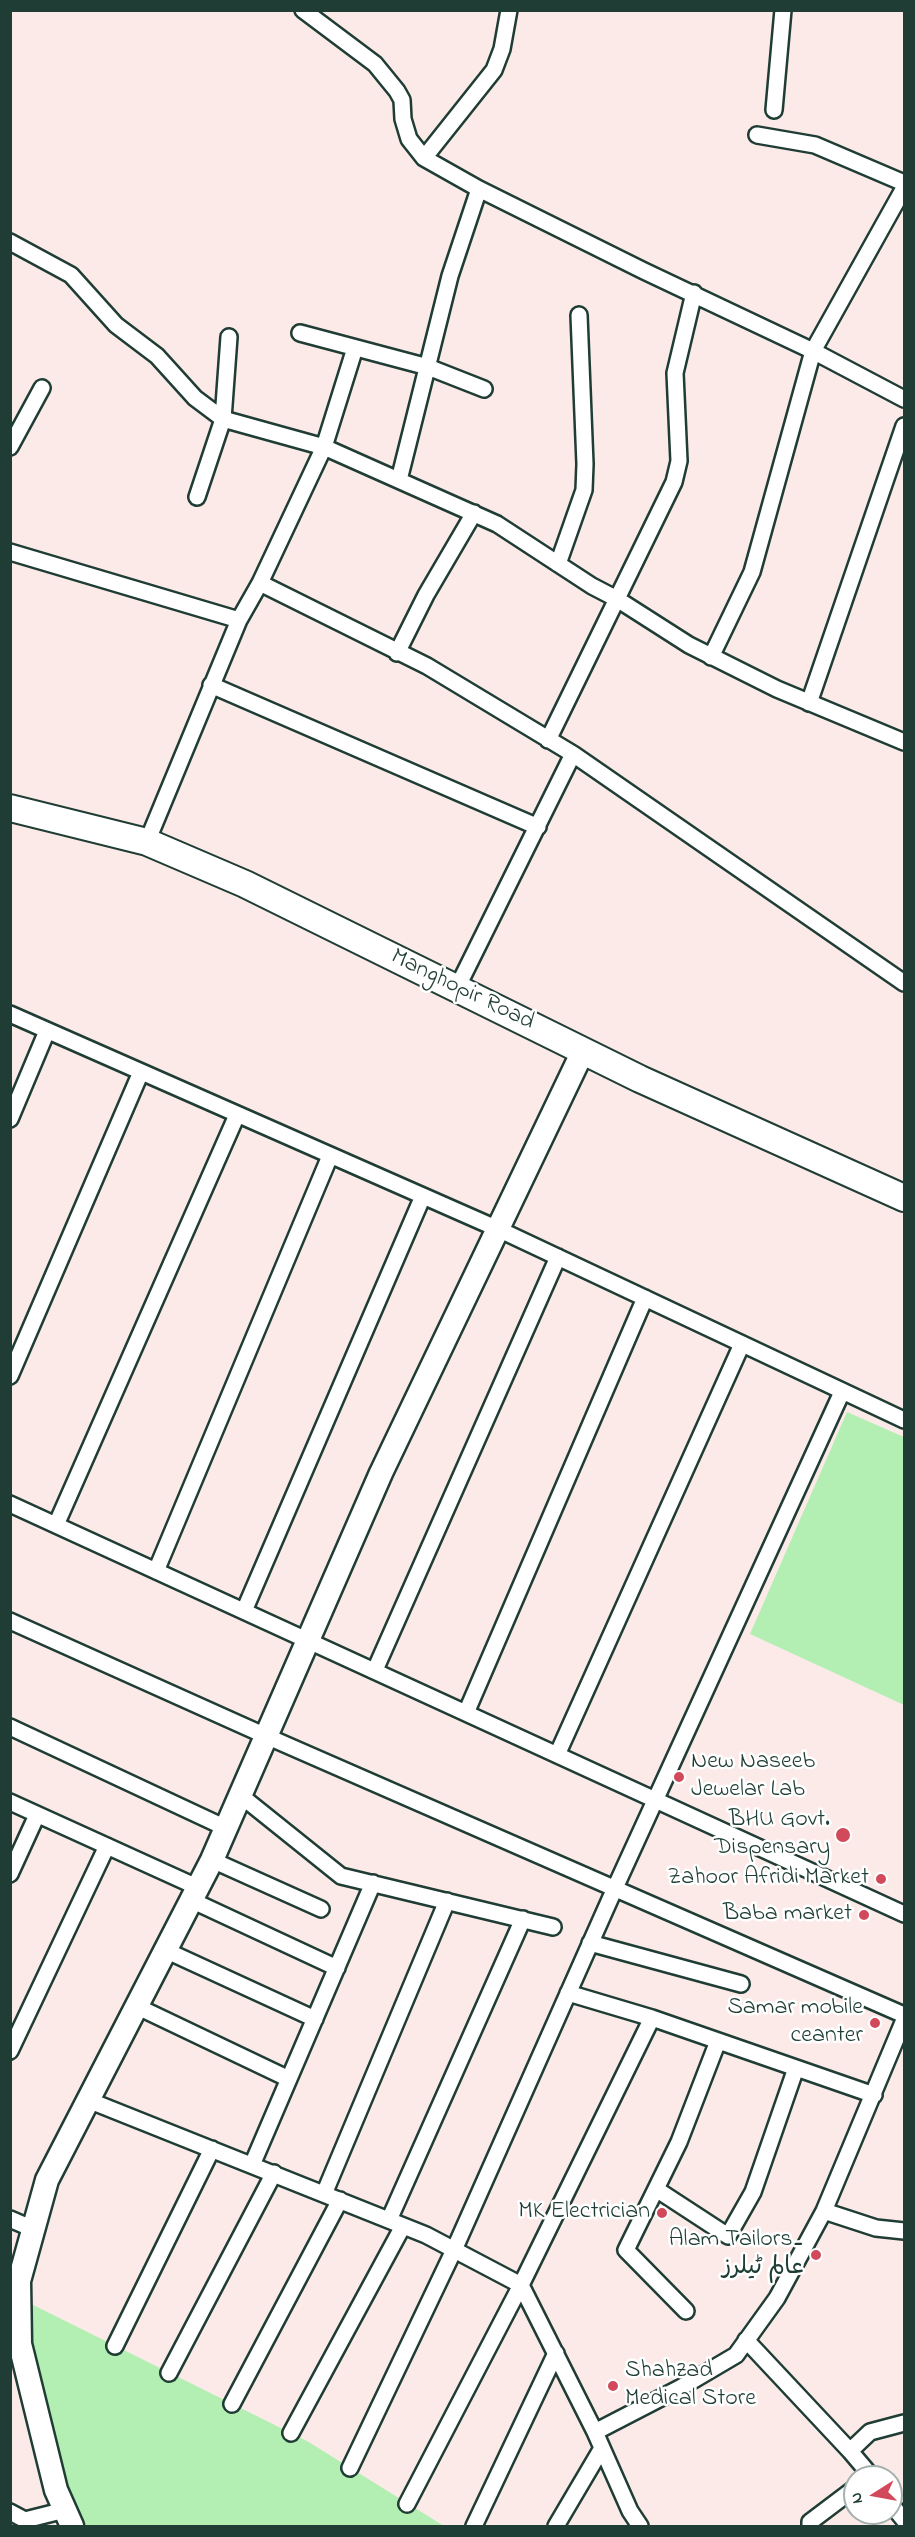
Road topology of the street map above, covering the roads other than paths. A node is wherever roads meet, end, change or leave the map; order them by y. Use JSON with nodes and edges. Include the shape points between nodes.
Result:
{"nodes":[{"id":1,"x":303,"y":10,"type":"edge"},
{"id":2,"x":509,"y":10,"type":"edge"},
{"id":3,"x":783,"y":10,"type":"edge"},
{"id":4,"x":774,"y":110,"type":"dead end"},
{"id":5,"x":757,"y":135,"type":"dead end"},
{"id":6,"x":424,"y":158,"type":"junction"},
{"id":7,"x":904,"y":183,"type":"edge"},
{"id":8,"x":904,"y":188,"type":"edge"},
{"id":9,"x":479,"y":189,"type":"junction"},
{"id":10,"x":10,"y":242,"type":"edge"},
{"id":11,"x":694,"y":293,"type":"junction"},
{"id":12,"x":579,"y":315,"type":"dead end"},
{"id":13,"x":300,"y":333,"type":"dead end"},
{"id":14,"x":229,"y":337,"type":"dead end"},
{"id":15,"x":356,"y":348,"type":"junction"},
{"id":16,"x":813,"y":351,"type":"junction"},
{"id":17,"x":428,"y":367,"type":"junction"},
{"id":18,"x":42,"y":388,"type":"dead end"},
{"id":19,"x":484,"y":389,"type":"dead end"},
{"id":20,"x":904,"y":399,"type":"edge"},
{"id":21,"x":223,"y":419,"type":"junction"},
{"id":22,"x":904,"y":426,"type":"edge"},
{"id":23,"x":10,"y":447,"type":"edge"},
{"id":24,"x":324,"y":447,"type":"junction"},
{"id":25,"x":399,"y":480,"type":"junction"},
{"id":26,"x":197,"y":497,"type":"dead end"},
{"id":27,"x":474,"y":513,"type":"junction"},
{"id":28,"x":10,"y":552,"type":"edge"},
{"id":29,"x":558,"y":564,"type":"junction"},
{"id":30,"x":260,"y":583,"type":"junction"},
{"id":31,"x":617,"y":599,"type":"junction"},
{"id":32,"x":239,"y":620,"type":"junction"},
{"id":33,"x":397,"y":653,"type":"junction"},
{"id":34,"x":711,"y":657,"type":"junction"},
{"id":35,"x":211,"y":685,"type":"junction"},
{"id":36,"x":809,"y":703,"type":"junction"},
{"id":37,"x":548,"y":740,"type":"junction"},
{"id":38,"x":904,"y":742,"type":"edge"},
{"id":39,"x":573,"y":754,"type":"junction"},
{"id":40,"x":10,"y":808,"type":"edge"},
{"id":41,"x":538,"y":827,"type":"junction"},
{"id":42,"x":147,"y":842,"type":"junction"},
{"id":43,"x":904,"y":982,"type":"edge"},
{"id":44,"x":456,"y":988,"type":"junction"},
{"id":45,"x":10,"y":1014,"type":"edge"},
{"id":46,"x":47,"y":1031,"type":"junction"},
{"id":47,"x":583,"y":1051,"type":"junction"},
{"id":48,"x":141,"y":1072,"type":"junction"},
{"id":49,"x":237,"y":1115,"type":"junction"},
{"id":50,"x":10,"y":1119,"type":"edge"},
{"id":51,"x":330,"y":1156,"type":"junction"},
{"id":52,"x":423,"y":1196,"type":"junction"},
{"id":53,"x":904,"y":1198,"type":"edge"},
{"id":54,"x":498,"y":1229,"type":"junction"},
{"id":55,"x":558,"y":1257,"type":"junction"},
{"id":56,"x":645,"y":1298,"type":"junction"},
{"id":57,"x":742,"y":1344,"type":"junction"},
{"id":58,"x":10,"y":1376,"type":"edge"},
{"id":59,"x":842,"y":1392,"type":"junction"},
{"id":60,"x":904,"y":1420,"type":"edge"},
{"id":61,"x":10,"y":1504,"type":"edge"},
{"id":62,"x":56,"y":1525,"type":"junction"},
{"id":63,"x":156,"y":1571,"type":"junction"},
{"id":64,"x":244,"y":1611,"type":"junction"},
{"id":65,"x":10,"y":1621,"type":"edge"},
{"id":66,"x":308,"y":1640,"type":"junction"},
{"id":67,"x":375,"y":1670,"type":"junction"},
{"id":68,"x":466,"y":1713,"type":"junction"},
{"id":69,"x":10,"y":1727,"type":"edge"},
{"id":70,"x":266,"y":1736,"type":"junction"},
{"id":71,"x":557,"y":1755,"type":"junction"},
{"id":72,"x":240,"y":1795,"type":"junction"},
{"id":73,"x":655,"y":1800,"type":"junction"},
{"id":74,"x":10,"y":1802,"type":"edge"},
{"id":75,"x":37,"y":1815,"type":"junction"},
{"id":76,"x":226,"y":1828,"type":"junction"},
{"id":77,"x":107,"y":1846,"type":"junction"},
{"id":78,"x":212,"y":1860,"type":"junction"},
{"id":79,"x":10,"y":1874,"type":"edge"},
{"id":80,"x":373,"y":1883,"type":"junction"},
{"id":81,"x":615,"y":1887,"type":"junction"},
{"id":82,"x":194,"y":1894,"type":"junction"},
{"id":83,"x":447,"y":1901,"type":"junction"},
{"id":84,"x":321,"y":1909,"type":"dead end"},
{"id":85,"x":904,"y":1914,"type":"edge"},
{"id":86,"x":523,"y":1919,"type":"junction"},
{"id":87,"x":553,"y":1927,"type":"dead end"},
{"id":88,"x":590,"y":1942,"type":"junction"},
{"id":89,"x":165,"y":1950,"type":"junction"},
{"id":90,"x":337,"y":1968,"type":"junction"},
{"id":91,"x":741,"y":1984,"type":"dead end"},
{"id":92,"x":568,"y":1993,"type":"junction"},
{"id":93,"x":136,"y":2006,"type":"junction"},
{"id":94,"x":904,"y":2015,"type":"edge"},
{"id":95,"x":652,"y":2018,"type":"junction"},
{"id":96,"x":315,"y":2019,"type":"junction"},
{"id":97,"x":903,"y":2028,"type":"edge"},
{"id":98,"x":718,"y":2041,"type":"junction"},
{"id":99,"x":10,"y":2051,"type":"edge"},
{"id":100,"x":796,"y":2068,"type":"junction"},
{"id":101,"x":290,"y":2079,"type":"junction"},
{"id":102,"x":874,"y":2095,"type":"junction"},
{"id":103,"x":88,"y":2100,"type":"junction"},
{"id":104,"x":212,"y":2149,"type":"junction"},
{"id":105,"x":252,"y":2165,"type":"junction"},
{"id":106,"x":274,"y":2173,"type":"junction"},
{"id":107,"x":656,"y":2189,"type":"junction"},
{"id":108,"x":324,"y":2194,"type":"junction"},
{"id":109,"x":340,"y":2200,"type":"junction"},
{"id":110,"x":824,"y":2211,"type":"junction"},
{"id":111,"x":10,"y":2219,"type":"edge"},
{"id":112,"x":396,"y":2223,"type":"junction"},
{"id":113,"x":33,"y":2229,"type":"junction"},
{"id":114,"x":904,"y":2231,"type":"edge"},
{"id":115,"x":454,"y":2250,"type":"junction"},
{"id":116,"x":521,"y":2285,"type":"junction"},
{"id":117,"x":15,"y":2292,"type":"edge"},
{"id":118,"x":686,"y":2311,"type":"dead end"},
{"id":119,"x":746,"y":2340,"type":"junction"},
{"id":120,"x":115,"y":2346,"type":"dead end"},
{"id":121,"x":556,"y":2353,"type":"junction"},
{"id":122,"x":169,"y":2373,"type":"dead end"},
{"id":123,"x":232,"y":2404,"type":"dead end"},
{"id":124,"x":904,"y":2423,"type":"edge"},
{"id":125,"x":595,"y":2432,"type":"junction"},
{"id":126,"x":291,"y":2433,"type":"dead end"},
{"id":127,"x":602,"y":2448,"type":"junction"},
{"id":128,"x":850,"y":2451,"type":"junction"},
{"id":129,"x":861,"y":2465,"type":"edge"},
{"id":130,"x":350,"y":2468,"type":"dead end"},
{"id":131,"x":843,"y":2497,"type":"edge"},
{"id":132,"x":407,"y":2504,"type":"dead end"},
{"id":133,"x":10,"y":2512,"type":"edge"},
{"id":134,"x":69,"y":2518,"type":"edge"},
{"id":135,"x":474,"y":2526,"type":"edge"},
{"id":136,"x":555,"y":2526,"type":"edge"},
{"id":137,"x":640,"y":2526,"type":"edge"},
{"id":138,"x":810,"y":2526,"type":"edge"}],
"edges":[{"from":1,"to":6,"type":"street","via":[[375,64],[402,100],[409,139]]},
{"from":2,"to":6,"type":"street","via":[[494,70]]},
{"from":3,"to":4,"type":"street"},
{"from":5,"to":7,"type":"street","via":[[815,145]]},
{"from":6,"to":9,"type":"street"},
{"from":8,"to":16,"type":"street"},
{"from":9,"to":11,"type":"street"},
{"from":9,"to":17,"type":"street","via":[[450,276]]},
{"from":10,"to":21,"type":"street","via":[[70,274],[116,325],[157,356],[195,398]]},
{"from":11,"to":16,"type":"street"},
{"from":11,"to":31,"type":"street","via":[[675,373],[679,461],[674,482]]},
{"from":12,"to":29,"type":"street","via":[[584,490]]},
{"from":13,"to":15,"type":"street"},
{"from":14,"to":21,"type":"street"},
{"from":15,"to":17,"type":"street"},
{"from":15,"to":24,"type":"street"},
{"from":16,"to":20,"type":"street"},
{"from":16,"to":34,"type":"street","via":[[752,572]]},
{"from":17,"to":19,"type":"street"},
{"from":17,"to":25,"type":"street"},
{"from":18,"to":23,"type":"street"},
{"from":21,"to":24,"type":"street"},
{"from":21,"to":26,"type":"street"},
{"from":22,"to":36,"type":"street"},
{"from":24,"to":25,"type":"street"},
{"from":24,"to":30,"type":"street"},
{"from":25,"to":27,"type":"street"},
{"from":27,"to":29,"type":"street"},
{"from":27,"to":33,"type":"street"},
{"from":28,"to":32,"type":"street"},
{"from":29,"to":31,"type":"street"},
{"from":30,"to":32,"type":"street"},
{"from":30,"to":33,"type":"street"},
{"from":31,"to":34,"type":"street"},
{"from":31,"to":37,"type":"street"},
{"from":32,"to":35,"type":"street"},
{"from":33,"to":37,"type":"street","via":[[427,666]]},
{"from":34,"to":36,"type":"street"},
{"from":35,"to":41,"type":"street"},
{"from":35,"to":42,"type":"street"},
{"from":36,"to":38,"type":"street"},
{"from":37,"to":39,"type":"street"},
{"from":39,"to":41,"type":"street"},
{"from":39,"to":43,"type":"street"},
{"from":40,"to":42,"type":"main road","name":"Manghopir Road"},
{"from":41,"to":44,"type":"street"},
{"from":42,"to":44,"type":"main road","name":"Manghopir Road","via":[[245,884]]},
{"from":44,"to":47,"type":"main road","name":"Manghopir Road"},
{"from":45,"to":46,"type":"street"},
{"from":46,"to":48,"type":"street"},
{"from":46,"to":50,"type":"street"},
{"from":47,"to":53,"type":"main road","name":"Manghopir Road"},
{"from":47,"to":54,"type":"street"},
{"from":48,"to":49,"type":"street"},
{"from":48,"to":58,"type":"street"},
{"from":49,"to":51,"type":"street"},
{"from":49,"to":62,"type":"street"},
{"from":51,"to":52,"type":"street"},
{"from":51,"to":63,"type":"street"},
{"from":52,"to":54,"type":"street"},
{"from":52,"to":64,"type":"street"},
{"from":54,"to":55,"type":"street"},
{"from":54,"to":66,"type":"street","via":[[381,1473]]},
{"from":55,"to":56,"type":"street"},
{"from":55,"to":67,"type":"street"},
{"from":56,"to":57,"type":"street"},
{"from":56,"to":68,"type":"street"},
{"from":57,"to":59,"type":"street"},
{"from":57,"to":71,"type":"street"},
{"from":59,"to":60,"type":"street"},
{"from":59,"to":73,"type":"street"},
{"from":61,"to":62,"type":"street"},
{"from":62,"to":63,"type":"street"},
{"from":63,"to":64,"type":"street"},
{"from":64,"to":66,"type":"street"},
{"from":65,"to":70,"type":"street"},
{"from":66,"to":67,"type":"street"},
{"from":66,"to":70,"type":"street"},
{"from":67,"to":68,"type":"street"},
{"from":68,"to":71,"type":"street"},
{"from":69,"to":76,"type":"street"},
{"from":70,"to":72,"type":"street"},
{"from":70,"to":81,"type":"street"},
{"from":71,"to":73,"type":"street"},
{"from":72,"to":76,"type":"street"},
{"from":72,"to":80,"type":"street","via":[[341,1876]]},
{"from":73,"to":81,"type":"street"},
{"from":73,"to":85,"type":"street"},
{"from":74,"to":75,"type":"street"},
{"from":75,"to":77,"type":"street"},
{"from":75,"to":79,"type":"street"},
{"from":76,"to":78,"type":"street"},
{"from":77,"to":82,"type":"street"},
{"from":77,"to":99,"type":"street"},
{"from":78,"to":82,"type":"street"},
{"from":78,"to":84,"type":"street"},
{"from":80,"to":83,"type":"street"},
{"from":80,"to":90,"type":"street"},
{"from":81,"to":88,"type":"street"},
{"from":81,"to":94,"type":"street"},
{"from":82,"to":89,"type":"street"},
{"from":82,"to":90,"type":"street"},
{"from":83,"to":86,"type":"street"},
{"from":83,"to":108,"type":"street"},
{"from":86,"to":87,"type":"street"},
{"from":86,"to":112,"type":"street"},
{"from":88,"to":91,"type":"street"},
{"from":88,"to":92,"type":"street"},
{"from":89,"to":93,"type":"street"},
{"from":89,"to":96,"type":"street"},
{"from":90,"to":96,"type":"street"},
{"from":92,"to":95,"type":"street"},
{"from":92,"to":115,"type":"street"},
{"from":93,"to":101,"type":"street"},
{"from":93,"to":103,"type":"street"},
{"from":95,"to":98,"type":"street"},
{"from":95,"to":116,"type":"street"},
{"from":96,"to":101,"type":"street"},
{"from":97,"to":102,"type":"street"},
{"from":98,"to":100,"type":"street"},
{"from":98,"to":107,"type":"street","via":[[686,2127]]},
{"from":100,"to":102,"type":"street"},
{"from":100,"to":107,"type":"street","via":[[753,2192],[728,2236]]},
{"from":101,"to":105,"type":"street"},
{"from":102,"to":110,"type":"street"},
{"from":103,"to":104,"type":"street"},
{"from":103,"to":113,"type":"street","via":[[47,2180]]},
{"from":104,"to":105,"type":"street"},
{"from":104,"to":120,"type":"street"},
{"from":105,"to":106,"type":"street"},
{"from":106,"to":108,"type":"street"},
{"from":106,"to":122,"type":"street"},
{"from":107,"to":118,"type":"street","via":[[626,2250]]},
{"from":108,"to":109,"type":"street"},
{"from":109,"to":112,"type":"street"},
{"from":109,"to":123,"type":"street"},
{"from":110,"to":114,"type":"street","via":[[876,2228]]},
{"from":110,"to":119,"type":"street","via":[[777,2298]]},
{"from":111,"to":113,"type":"street"},
{"from":112,"to":115,"type":"street"},
{"from":112,"to":126,"type":"street"},
{"from":113,"to":117,"type":"street"},
{"from":115,"to":116,"type":"street"},
{"from":115,"to":130,"type":"street"},
{"from":116,"to":121,"type":"street"},
{"from":116,"to":132,"type":"street"},
{"from":117,"to":134,"type":"street","via":[[20,2344],[56,2490]]},
{"from":119,"to":125,"type":"street","via":[[736,2355]]},
{"from":119,"to":128,"type":"street"},
{"from":121,"to":125,"type":"street"},
{"from":121,"to":135,"type":"street"},
{"from":124,"to":128,"type":"street","via":[[870,2432]]},
{"from":125,"to":127,"type":"street"},
{"from":127,"to":136,"type":"street"},
{"from":127,"to":137,"type":"street"},
{"from":128,"to":129,"type":"street"},
{"from":131,"to":138,"type":"street","via":[[810,2522]]},
{"from":133,"to":134,"type":"street","via":[[25,2520]]}]}
